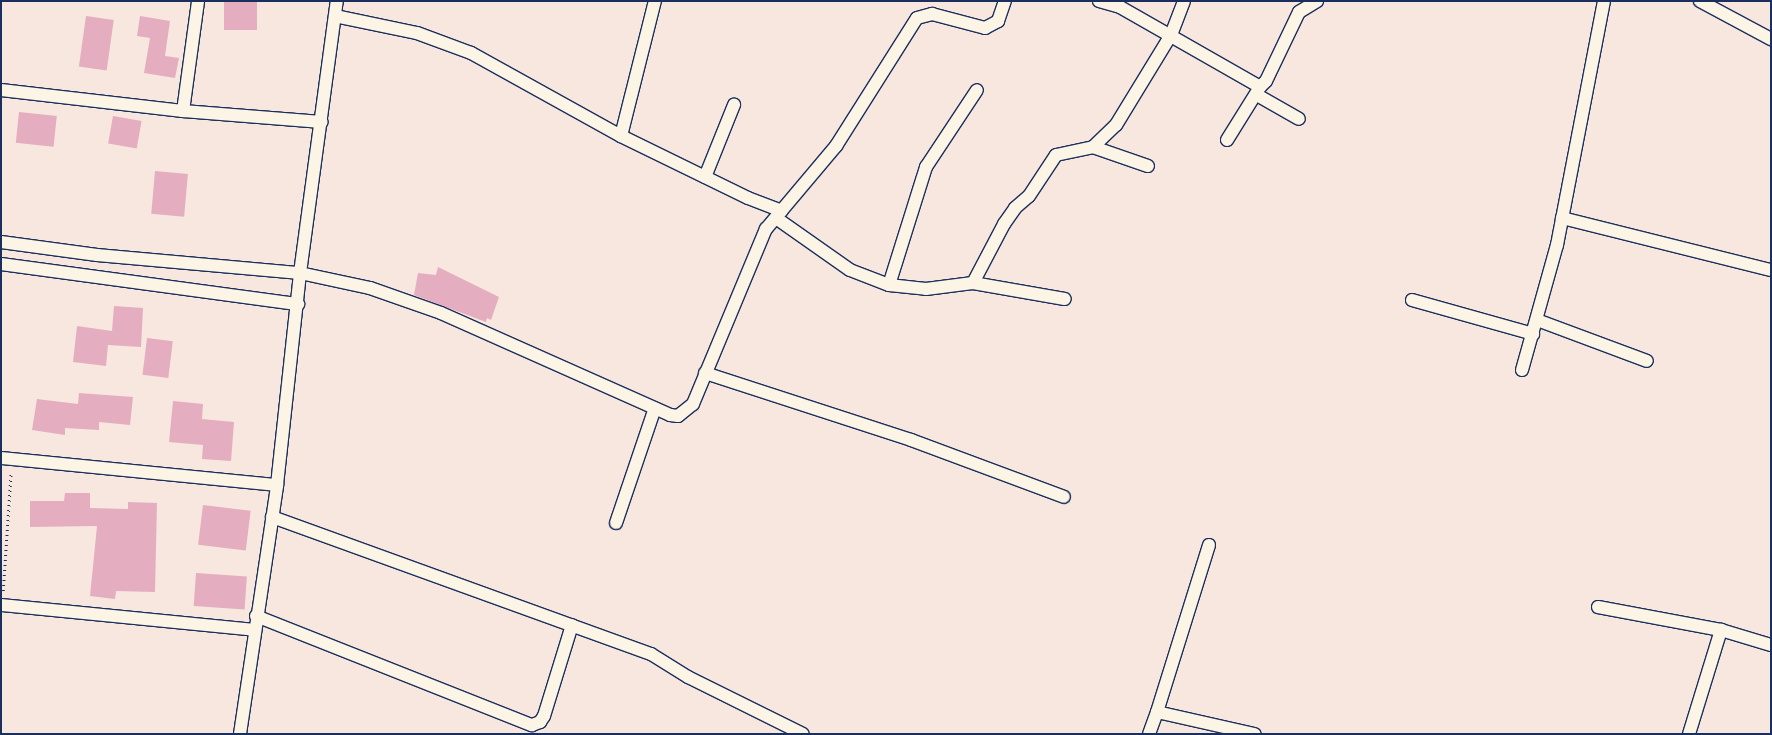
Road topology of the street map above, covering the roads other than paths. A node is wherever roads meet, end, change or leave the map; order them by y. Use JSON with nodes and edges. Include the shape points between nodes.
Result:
{"nodes":[{"id":1,"x":198,"y":1,"type":"edge"},
{"id":2,"x":337,"y":1,"type":"edge"},
{"id":3,"x":655,"y":1,"type":"edge"},
{"id":4,"x":1005,"y":1,"type":"edge"},
{"id":5,"x":1098,"y":1,"type":"edge"},
{"id":6,"x":1184,"y":1,"type":"edge"},
{"id":7,"x":1317,"y":1,"type":"edge"},
{"id":8,"x":1604,"y":1,"type":"edge"},
{"id":9,"x":1700,"y":1,"type":"edge"},
{"id":10,"x":335,"y":16,"type":"junction"},
{"id":11,"x":1171,"y":36,"type":"junction"},
{"id":12,"x":1771,"y":39,"type":"edge"},
{"id":13,"x":1,"y":90,"type":"edge"},
{"id":14,"x":977,"y":90,"type":"dead end"},
{"id":15,"x":1258,"y":91,"type":"junction"},
{"id":16,"x":734,"y":105,"type":"dead end"},
{"id":17,"x":183,"y":111,"type":"junction"},
{"id":18,"x":1299,"y":120,"type":"dead end"},
{"id":19,"x":322,"y":122,"type":"junction"},
{"id":20,"x":621,"y":136,"type":"junction"},
{"id":21,"x":1227,"y":140,"type":"dead end"},
{"id":22,"x":1093,"y":147,"type":"junction"},
{"id":23,"x":1148,"y":166,"type":"dead end"},
{"id":24,"x":705,"y":177,"type":"junction"},
{"id":25,"x":779,"y":214,"type":"junction"},
{"id":26,"x":1562,"y":218,"type":"junction"},
{"id":27,"x":1,"y":242,"type":"edge"},
{"id":28,"x":1,"y":264,"type":"edge"},
{"id":29,"x":1771,"y":270,"type":"edge"},
{"id":30,"x":300,"y":273,"type":"junction"},
{"id":31,"x":973,"y":283,"type":"junction"},
{"id":32,"x":889,"y":285,"type":"junction"},
{"id":33,"x":1065,"y":299,"type":"dead end"},
{"id":34,"x":1412,"y":300,"type":"dead end"},
{"id":35,"x":298,"y":304,"type":"junction"},
{"id":36,"x":1537,"y":320,"type":"junction"},
{"id":37,"x":1533,"y":334,"type":"junction"},
{"id":38,"x":1647,"y":362,"type":"dead end"},
{"id":39,"x":1522,"y":370,"type":"dead end"},
{"id":40,"x":705,"y":373,"type":"junction"},
{"id":41,"x":655,"y":408,"type":"junction"},
{"id":42,"x":6,"y":459,"type":"edge"},
{"id":43,"x":277,"y":485,"type":"junction"},
{"id":44,"x":1064,"y":497,"type":"dead end"},
{"id":45,"x":272,"y":517,"type":"junction"},
{"id":46,"x":616,"y":524,"type":"dead end"},
{"id":47,"x":1209,"y":545,"type":"dead end"},
{"id":48,"x":2,"y":605,"type":"edge"},
{"id":49,"x":1598,"y":607,"type":"dead end"},
{"id":50,"x":256,"y":616,"type":"junction"},
{"id":51,"x":572,"y":625,"type":"junction"},
{"id":52,"x":254,"y":630,"type":"junction"},
{"id":53,"x":1721,"y":630,"type":"junction"},
{"id":54,"x":1771,"y":645,"type":"edge"},
{"id":55,"x":1157,"y":712,"type":"junction"},
{"id":56,"x":240,"y":734,"type":"edge"},
{"id":57,"x":803,"y":734,"type":"edge"},
{"id":58,"x":1149,"y":734,"type":"edge"},
{"id":59,"x":1255,"y":734,"type":"edge"},
{"id":60,"x":1689,"y":734,"type":"edge"}],
"edges":[{"from":1,"to":17,"type":"street"},
{"from":2,"to":10,"type":"street"},
{"from":3,"to":20,"type":"street"},
{"from":4,"to":25,"type":"street","via":[[998,21],[984,28],[932,14],[917,18],[836,146]]},
{"from":5,"to":11,"type":"street","via":[[1120,8]]},
{"from":6,"to":11,"type":"street"},
{"from":7,"to":15,"type":"street","via":[[1299,12]]},
{"from":8,"to":26,"type":"street"},
{"from":9,"to":12,"type":"street"},
{"from":10,"to":19,"type":"street"},
{"from":10,"to":20,"type":"street","via":[[417,33],[471,53]]},
{"from":11,"to":15,"type":"street"},
{"from":11,"to":22,"type":"street","via":[[1116,124]]},
{"from":13,"to":17,"type":"street"},
{"from":14,"to":32,"type":"street","via":[[926,167]]},
{"from":15,"to":18,"type":"street"},
{"from":15,"to":21,"type":"street"},
{"from":16,"to":24,"type":"street"},
{"from":17,"to":19,"type":"street"},
{"from":19,"to":30,"type":"street"},
{"from":20,"to":24,"type":"street"},
{"from":22,"to":23,"type":"street"},
{"from":22,"to":31,"type":"street","via":[[1056,155],[1029,196],[1004,224]]},
{"from":24,"to":25,"type":"street"},
{"from":25,"to":32,"type":"street","via":[[850,270]]},
{"from":25,"to":40,"type":"street","via":[[757,247]]},
{"from":26,"to":29,"type":"street"},
{"from":26,"to":36,"type":"street"},
{"from":27,"to":30,"type":"street","via":[[98,255]]},
{"from":28,"to":35,"type":"street"},
{"from":30,"to":35,"type":"street"},
{"from":30,"to":41,"type":"street","via":[[370,288],[441,313]]},
{"from":31,"to":32,"type":"street","via":[[926,289]]},
{"from":31,"to":33,"type":"street"},
{"from":34,"to":37,"type":"street"},
{"from":35,"to":43,"type":"street"},
{"from":36,"to":37,"type":"street"},
{"from":36,"to":38,"type":"street"},
{"from":37,"to":39,"type":"street"},
{"from":40,"to":41,"type":"street","via":[[693,404],[686,412],[670,415]]},
{"from":40,"to":44,"type":"street","via":[[911,440]]},
{"from":41,"to":46,"type":"street"},
{"from":42,"to":43,"type":"street"},
{"from":43,"to":45,"type":"street"},
{"from":45,"to":50,"type":"street"},
{"from":45,"to":51,"type":"street"},
{"from":47,"to":55,"type":"street"},
{"from":48,"to":52,"type":"street"},
{"from":49,"to":53,"type":"street"},
{"from":50,"to":51,"type":"street","via":[[532,725],[544,716]]},
{"from":50,"to":52,"type":"street"},
{"from":51,"to":57,"type":"street","via":[[651,654],[688,677]]},
{"from":52,"to":56,"type":"street"},
{"from":53,"to":54,"type":"street"},
{"from":53,"to":60,"type":"street"},
{"from":55,"to":58,"type":"street"},
{"from":55,"to":59,"type":"street"}]}
